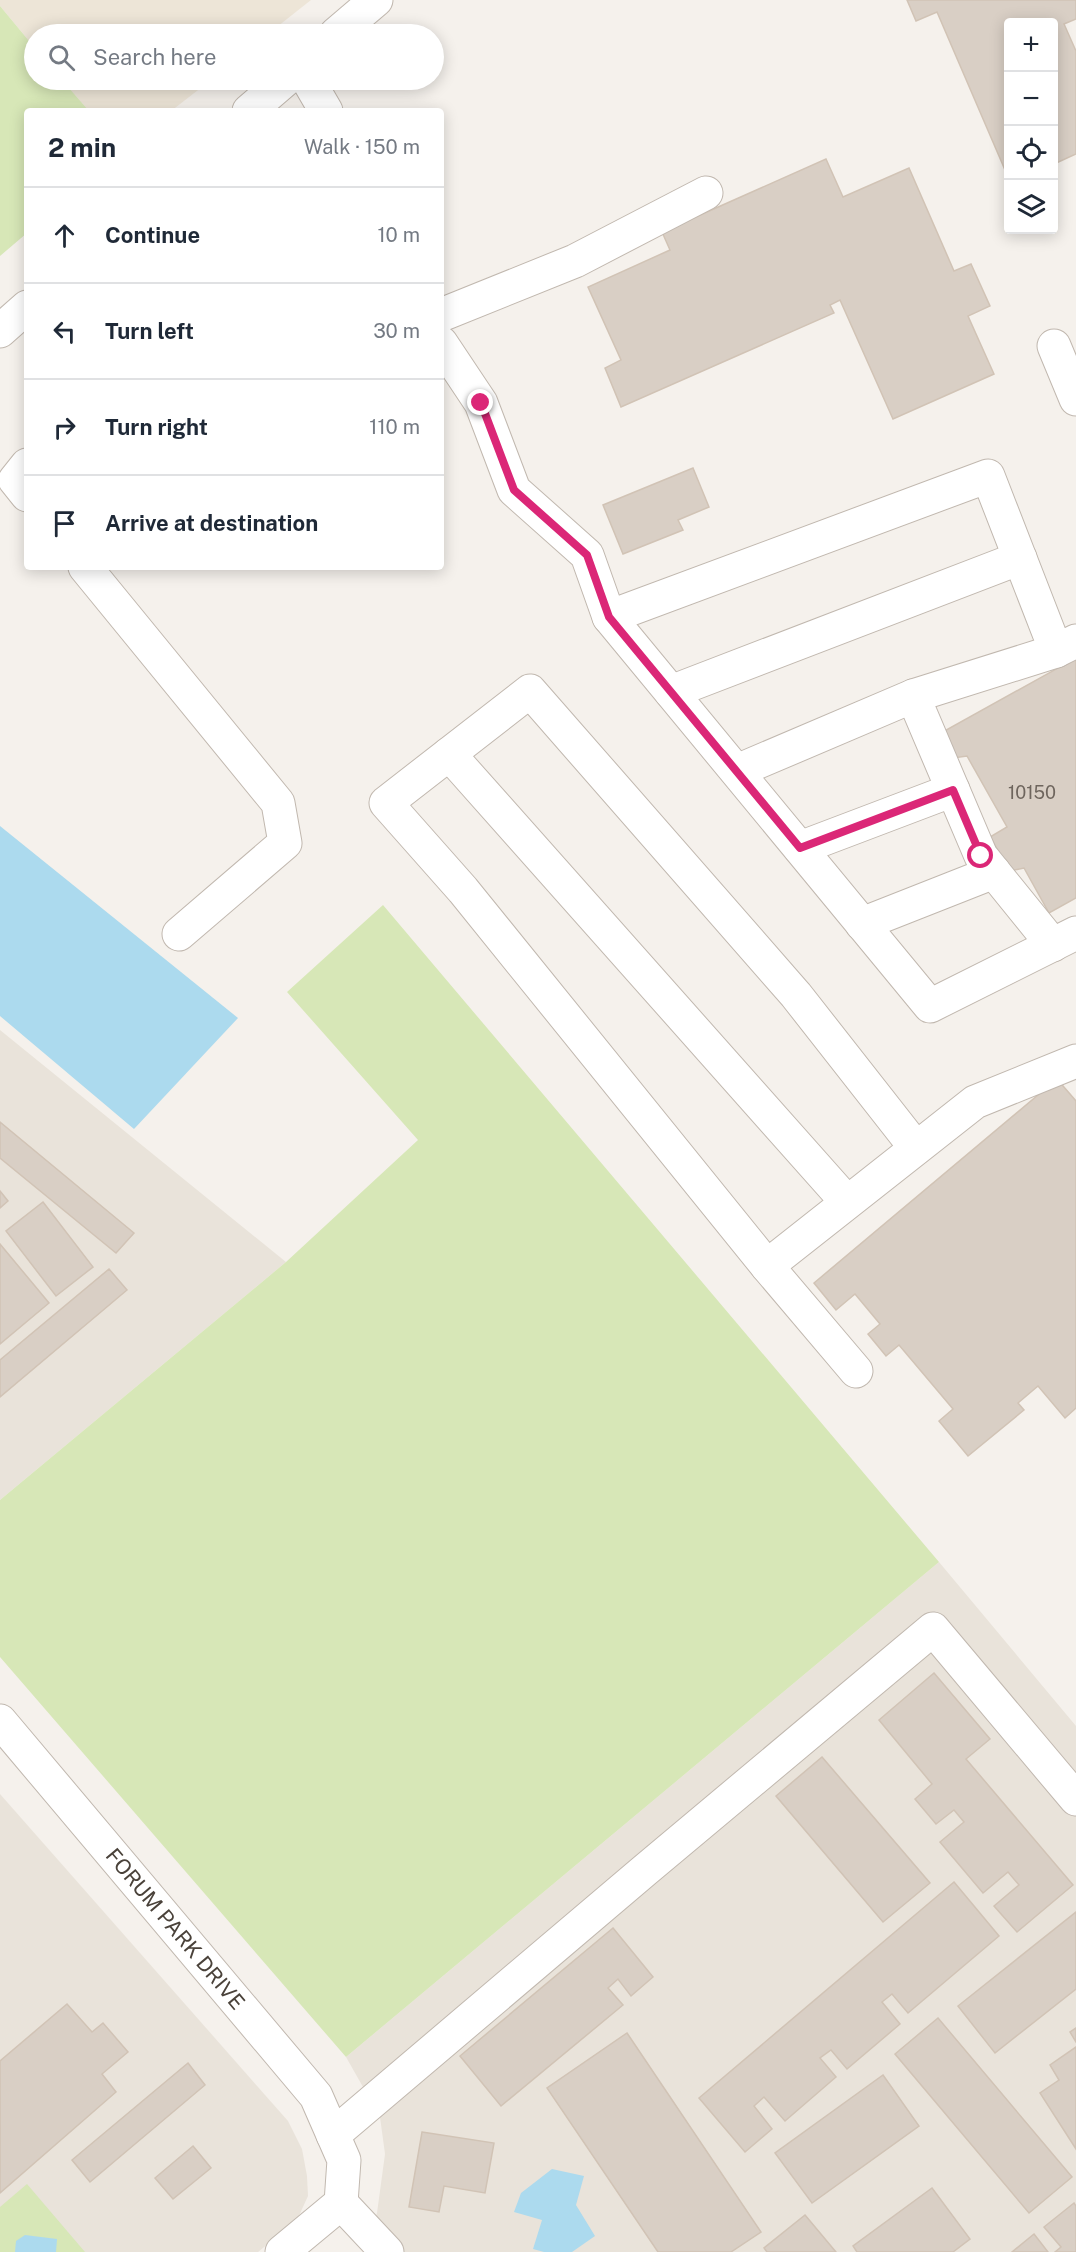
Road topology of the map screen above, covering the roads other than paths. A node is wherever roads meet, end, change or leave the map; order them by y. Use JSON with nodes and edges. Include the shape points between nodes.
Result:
{"nodes":[{"id":1,"x":375,"y":0,"type":"edge"},
{"id":2,"x":347,"y":24,"type":"edge"},
{"id":3,"x":273,"y":90,"type":"edge"},
{"id":4,"x":314,"y":90,"type":"edge"},
{"id":5,"x":252,"y":108,"type":"edge"},
{"id":6,"x":324,"y":108,"type":"edge"},
{"id":7,"x":706,"y":193,"type":"dead end"},
{"id":8,"x":24,"y":310,"type":"edge"},
{"id":9,"x":444,"y":314,"type":"edge"},
{"id":10,"x":0,"y":331,"type":"edge"},
{"id":11,"x":1054,"y":346,"type":"dead end"},
{"id":12,"x":444,"y":348,"type":"edge"},
{"id":13,"x":1076,"y":399,"type":"edge"},
{"id":14,"x":24,"y":469,"type":"edge"},
{"id":15,"x":24,"y":491,"type":"edge"},
{"id":16,"x":1020,"y":558,"type":"junction"},
{"id":17,"x":87,"y":570,"type":"edge"},
{"id":18,"x":609,"y":617,"type":"junction"},
{"id":19,"x":1066,"y":646,"type":"edge"},
{"id":20,"x":671,"y":692,"type":"junction"},
{"id":21,"x":913,"y":696,"type":"junction"},
{"id":22,"x":449,"y":754,"type":"junction"},
{"id":23,"x":736,"y":771,"type":"junction"},
{"id":24,"x":953,"y":790,"type":"junction"},
{"id":25,"x":800,"y":848,"type":"junction"},
{"id":26,"x":994,"y":872,"type":"junction"},
{"id":27,"x":862,"y":924,"type":"junction"},
{"id":28,"x":178,"y":934,"type":"dead end"},
{"id":29,"x":1064,"y":939,"type":"edge"},
{"id":30,"x":1076,"y":1061,"type":"edge"},
{"id":31,"x":916,"y":1148,"type":"junction"},
{"id":32,"x":847,"y":1202,"type":"junction"},
{"id":33,"x":767,"y":1266,"type":"junction"},
{"id":34,"x":856,"y":1371,"type":"dead end"},
{"id":35,"x":0,"y":1720,"type":"edge"},
{"id":36,"x":1076,"y":1799,"type":"edge"},
{"id":37,"x":335,"y":2140,"type":"junction"},
{"id":38,"x":341,"y":2203,"type":"junction"},
{"id":39,"x":282,"y":2252,"type":"edge"},
{"id":40,"x":387,"y":2252,"type":"edge"}],
"edges":[{"from":1,"to":2,"type":"street"},
{"from":3,"to":5,"type":"street"},
{"from":4,"to":6,"type":"street"},
{"from":7,"to":9,"type":"street","via":[[575,261]]},
{"from":8,"to":10,"type":"street"},
{"from":11,"to":13,"type":"street"},
{"from":12,"to":18,"type":"street","via":[[481,403],[514,490],[587,555]]},
{"from":14,"to":15,"type":"street","via":[[15,480]]},
{"from":16,"to":18,"type":"street","via":[[988,476]]},
{"from":16,"to":19,"type":"street"},
{"from":16,"to":20,"type":"street"},
{"from":17,"to":28,"type":"street","via":[[278,803],[285,843]]},
{"from":18,"to":20,"type":"street"},
{"from":19,"to":21,"type":"street"},
{"from":20,"to":23,"type":"street"},
{"from":21,"to":23,"type":"street"},
{"from":21,"to":24,"type":"street"},
{"from":22,"to":31,"type":"street","via":[[530,692],[796,995]]},
{"from":22,"to":32,"type":"street"},
{"from":22,"to":33,"type":"street","via":[[386,803],[463,890]]},
{"from":23,"to":25,"type":"street"},
{"from":24,"to":25,"type":"street"},
{"from":24,"to":26,"type":"street","via":[[981,856]]},
{"from":25,"to":27,"type":"street"},
{"from":26,"to":27,"type":"street"},
{"from":26,"to":29,"type":"street"},
{"from":27,"to":29,"type":"street","via":[[930,1006]]},
{"from":30,"to":31,"type":"street","via":[[975,1102]]},
{"from":31,"to":32,"type":"street"},
{"from":32,"to":33,"type":"street"},
{"from":33,"to":34,"type":"street"},
{"from":35,"to":37,"type":"street","name":"FORUM PARK DRIVE","via":[[316,2096]]},
{"from":36,"to":37,"type":"street","via":[[933,1629],[644,1870]]},
{"from":37,"to":38,"type":"street","name":"FORUM PARK DRIVE","via":[[344,2160]]},
{"from":38,"to":39,"type":"street"},
{"from":38,"to":40,"type":"street"}]}
